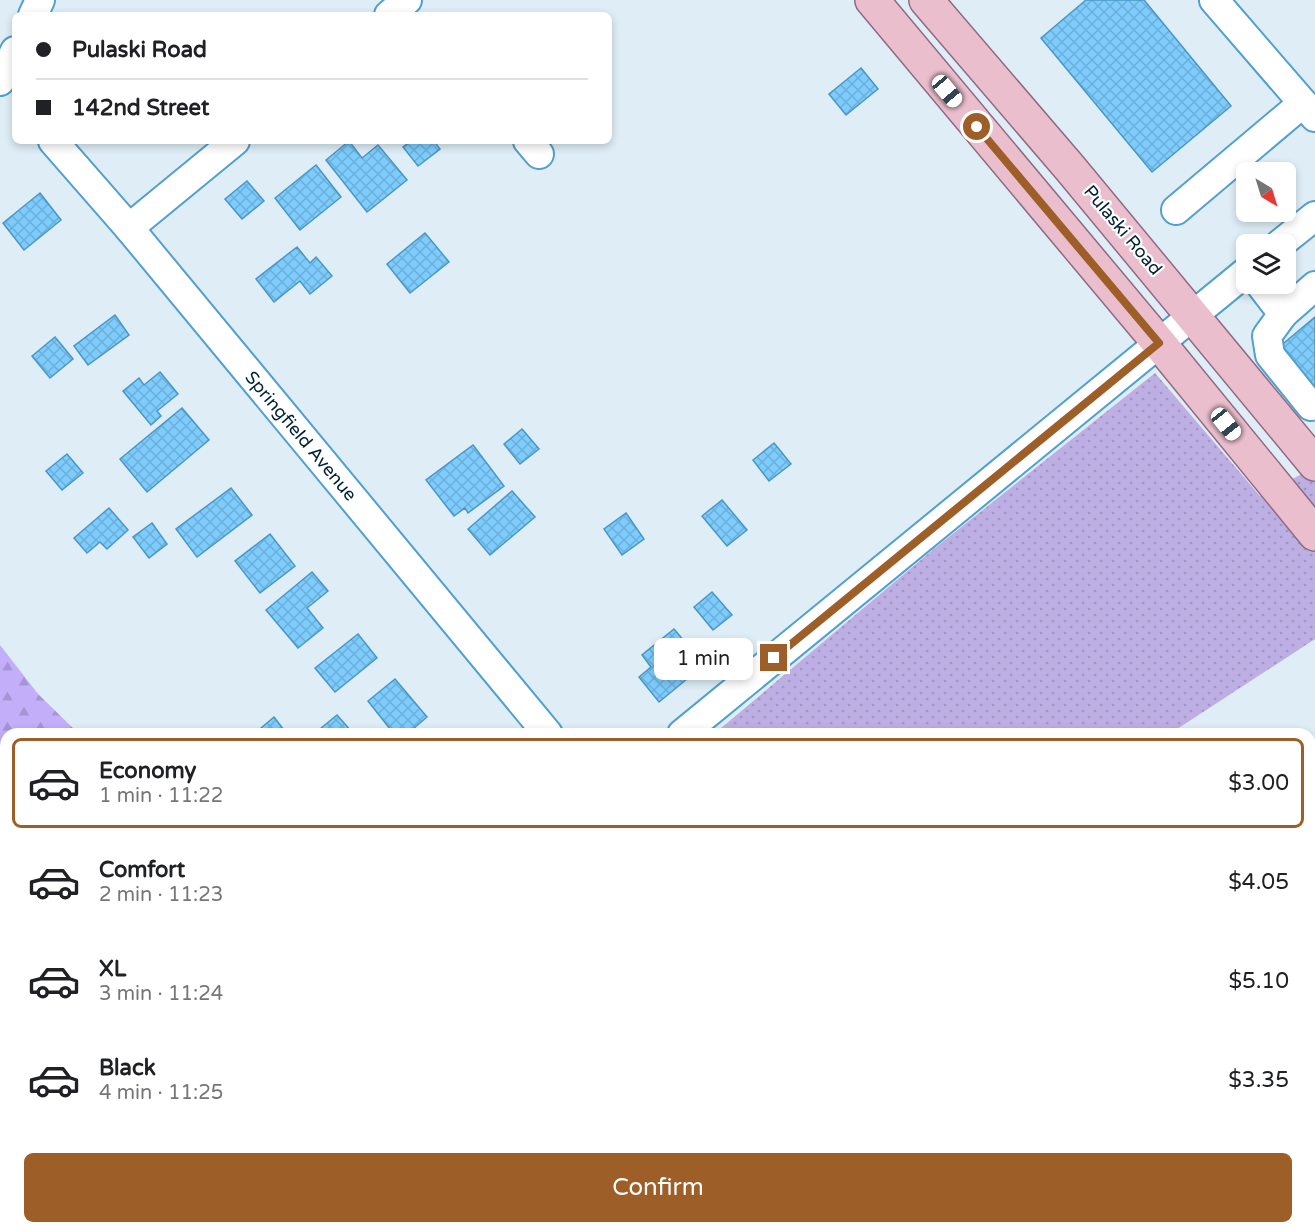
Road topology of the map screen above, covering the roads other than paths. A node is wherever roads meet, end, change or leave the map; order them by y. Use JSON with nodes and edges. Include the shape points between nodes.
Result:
{"nodes":[{"id":1,"x":408,"y":0,"type":"edge"},
{"id":2,"x":872,"y":0,"type":"edge"},
{"id":3,"x":926,"y":0,"type":"edge"},
{"id":4,"x":1214,"y":0,"type":"edge"},
{"id":5,"x":393,"y":12,"type":"edge"},
{"id":6,"x":419,"y":12,"type":"edge"},
{"id":7,"x":12,"y":57,"type":"edge"},
{"id":8,"x":0,"y":81,"type":"edge"},
{"id":9,"x":12,"y":95,"type":"edge"},
{"id":10,"x":1309,"y":110,"type":"edge"},
{"id":11,"x":55,"y":144,"type":"edge"},
{"id":12,"x":232,"y":144,"type":"edge"},
{"id":13,"x":1176,"y":210,"type":"dead end"},
{"id":14,"x":1315,"y":216,"type":"edge"},
{"id":15,"x":129,"y":228,"type":"junction"},
{"id":16,"x":1292,"y":234,"type":"edge"},
{"id":17,"x":1236,"y":280,"type":"edge"},
{"id":18,"x":1315,"y":286,"type":"edge"},
{"id":19,"x":1268,"y":294,"type":"edge"},
{"id":20,"x":1283,"y":314,"type":"junction"},
{"id":21,"x":1194,"y":315,"type":"junction"},
{"id":22,"x":1159,"y":343,"type":"junction"},
{"id":23,"x":1270,"y":355,"type":"junction"},
{"id":24,"x":1244,"y":377,"type":"junction"},
{"id":25,"x":1313,"y":404,"type":"edge"},
{"id":26,"x":1285,"y":428,"type":"junction"},
{"id":27,"x":1315,"y":464,"type":"edge"},
{"id":28,"x":1315,"y":534,"type":"edge"},
{"id":29,"x":543,"y":728,"type":"edge"},
{"id":30,"x":689,"y":728,"type":"edge"}],
"edges":[{"from":1,"to":5,"type":"street"},
{"from":1,"to":6,"type":"street"},
{"from":2,"to":22,"type":"main road"},
{"from":3,"to":21,"type":"main road","name":"Pulaski Road"},
{"from":4,"to":10,"type":"street"},
{"from":7,"to":8,"type":"street"},
{"from":8,"to":9,"type":"street"},
{"from":10,"to":13,"type":"street"},
{"from":11,"to":15,"type":"street","name":"Springfield Avenue"},
{"from":12,"to":15,"type":"street"},
{"from":14,"to":16,"type":"street"},
{"from":15,"to":29,"type":"street","name":"Springfield Avenue"},
{"from":17,"to":21,"type":"street"},
{"from":18,"to":20,"type":"street"},
{"from":19,"to":20,"type":"street"},
{"from":20,"to":23,"type":"street","via":[[1267,336]]},
{"from":21,"to":22,"type":"street"},
{"from":21,"to":24,"type":"main road","name":"Pulaski Road"},
{"from":22,"to":28,"type":"main road"},
{"from":22,"to":30,"type":"street"},
{"from":23,"to":24,"type":"street"},
{"from":23,"to":25,"type":"street"},
{"from":24,"to":26,"type":"main road","name":"Pulaski Road"},
{"from":25,"to":26,"type":"street"},
{"from":26,"to":27,"type":"main road","name":"Pulaski Road"}]}
